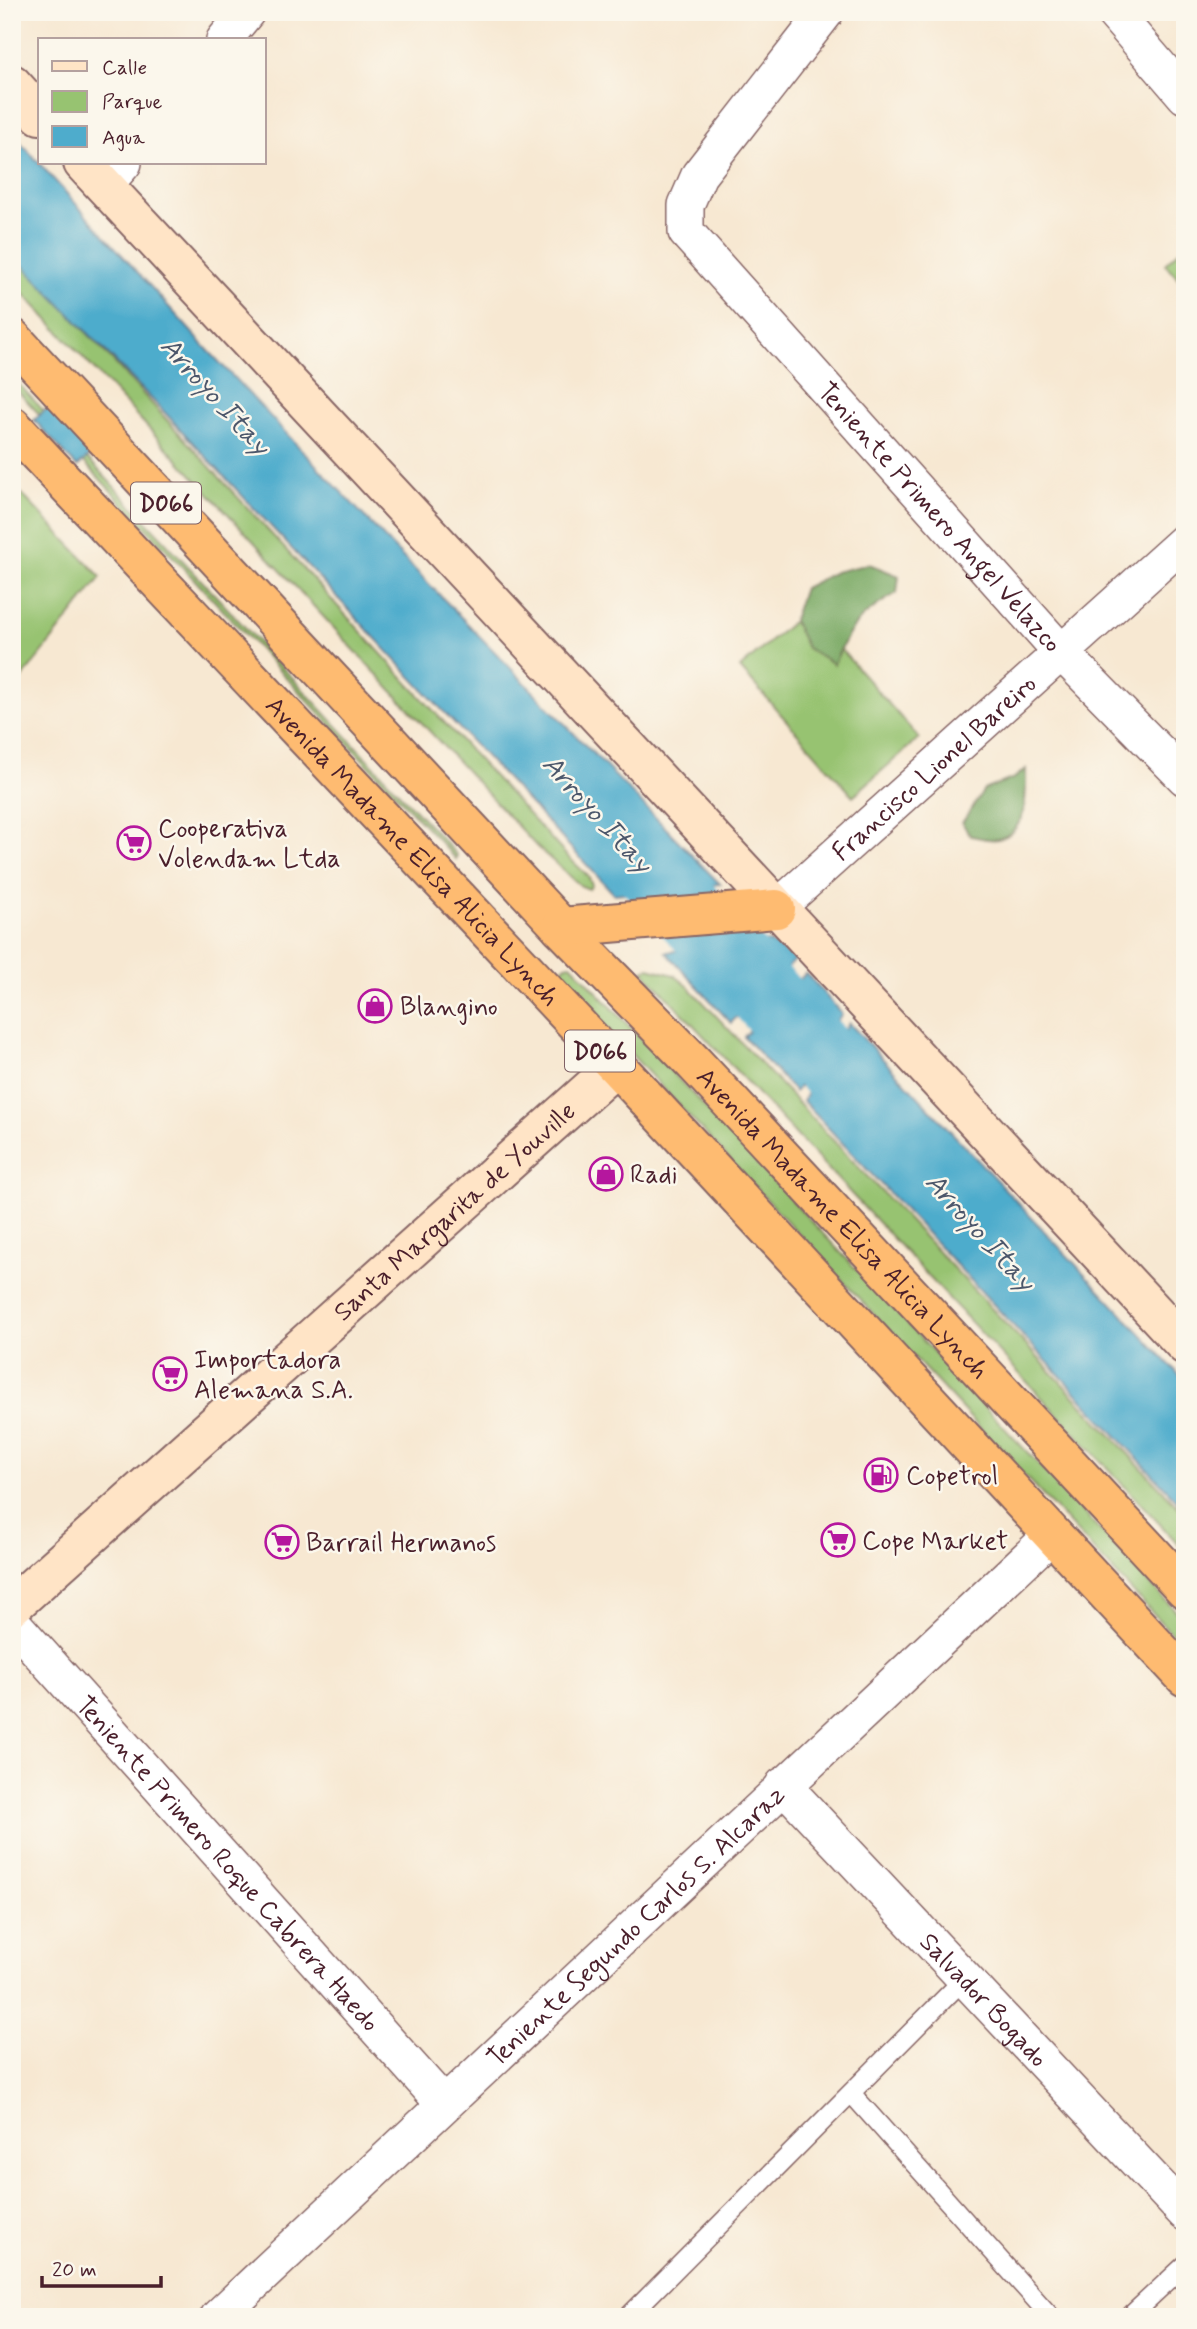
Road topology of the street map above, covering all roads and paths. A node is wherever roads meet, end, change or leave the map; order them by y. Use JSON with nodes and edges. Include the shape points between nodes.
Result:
{"nodes":[{"id":1,"x":247,"y":12,"type":"edge"},
{"id":2,"x":826,"y":12,"type":"edge"},
{"id":3,"x":1113,"y":12,"type":"edge"},
{"id":4,"x":226,"y":38,"type":"edge"},
{"id":5,"x":12,"y":84,"type":"edge"},
{"id":6,"x":1185,"y":96,"type":"edge"},
{"id":7,"x":38,"y":113,"type":"edge"},
{"id":8,"x":104,"y":171,"type":"edge"},
{"id":9,"x":12,"y":338,"type":"edge"},
{"id":10,"x":12,"y":426,"type":"edge"},
{"id":11,"x":1185,"y":541,"type":"edge"},
{"id":12,"x":1061,"y":652,"type":"junction"},
{"id":13,"x":1185,"y":778,"type":"edge"},
{"id":14,"x":776,"y":909,"type":"junction"},
{"id":15,"x":562,"y":927,"type":"junction"},
{"id":16,"x":615,"y":1067,"type":"junction"},
{"id":17,"x":1185,"y":1345,"type":"edge"},
{"id":18,"x":1052,"y":1535,"type":"junction"},
{"id":19,"x":1185,"y":1589,"type":"edge"},
{"id":20,"x":12,"y":1606,"type":"edge"},
{"id":21,"x":12,"y":1622,"type":"edge"},
{"id":22,"x":1185,"y":1677,"type":"edge"},
{"id":23,"x":783,"y":1785,"type":"junction"},
{"id":24,"x":964,"y":1979,"type":"junction"},
{"id":25,"x":851,"y":2093,"type":"junction"},
{"id":26,"x":444,"y":2104,"type":"junction"},
{"id":27,"x":1185,"y":2213,"type":"edge"},
{"id":28,"x":1185,"y":2265,"type":"edge"},
{"id":29,"x":218,"y":2317,"type":"edge"},
{"id":30,"x":628,"y":2317,"type":"edge"},
{"id":31,"x":1051,"y":2317,"type":"edge"},
{"id":32,"x":1129,"y":2317,"type":"edge"}],
"edges":[{"from":1,"to":4,"type":"street"},
{"from":2,"to":12,"type":"street","name":"Teniente Primero Angel Velazco","via":[[699,174],[686,205],[686,232]]},
{"from":3,"to":6,"type":"street"},
{"from":5,"to":7,"type":"main road"},
{"from":8,"to":14,"type":"main road"},
{"from":9,"to":15,"type":"highway","name":"Avenida Madame Elisa Alicia Lynch","number":"D066"},
{"from":10,"to":16,"type":"highway","name":"Avenida Madame Elisa Alicia Lynch","number":"D066"},
{"from":11,"to":12,"type":"street","name":"Francisco Lionel Bareiro"},
{"from":12,"to":13,"type":"street","name":"Teniente Primero Angel Velazco"},
{"from":12,"to":14,"type":"street","name":"Francisco Lionel Bareiro"},
{"from":14,"to":15,"type":"highway"},
{"from":14,"to":17,"type":"main road"},
{"from":15,"to":19,"type":"highway","name":"Avenida Madame Elisa Alicia Lynch","number":"D066"},
{"from":16,"to":18,"type":"highway","name":"Avenida Madame Elisa Alicia Lynch","number":"D066"},
{"from":16,"to":20,"type":"main road","name":"Santa Margarita de Youville"},
{"from":18,"to":22,"type":"highway","name":"Avenida Madame Elisa Alicia Lynch","number":"D066"},
{"from":18,"to":23,"type":"street","name":"Teniente Segundo Carlos S. Alcaraz"},
{"from":21,"to":26,"type":"street","name":"Teniente Primero Roque Cabrera Haedo"},
{"from":23,"to":24,"type":"street","name":"Salvador Bogado"},
{"from":23,"to":26,"type":"street","name":"Teniente Segundo Carlos S. Alcaraz"},
{"from":24,"to":25,"type":"lane"},
{"from":24,"to":27,"type":"street","name":"Salvador Bogado"},
{"from":25,"to":30,"type":"lane"},
{"from":25,"to":31,"type":"lane"},
{"from":26,"to":29,"type":"street","name":"Teniente Segundo Carlos S. Alcaraz"},
{"from":28,"to":32,"type":"lane"}]}
